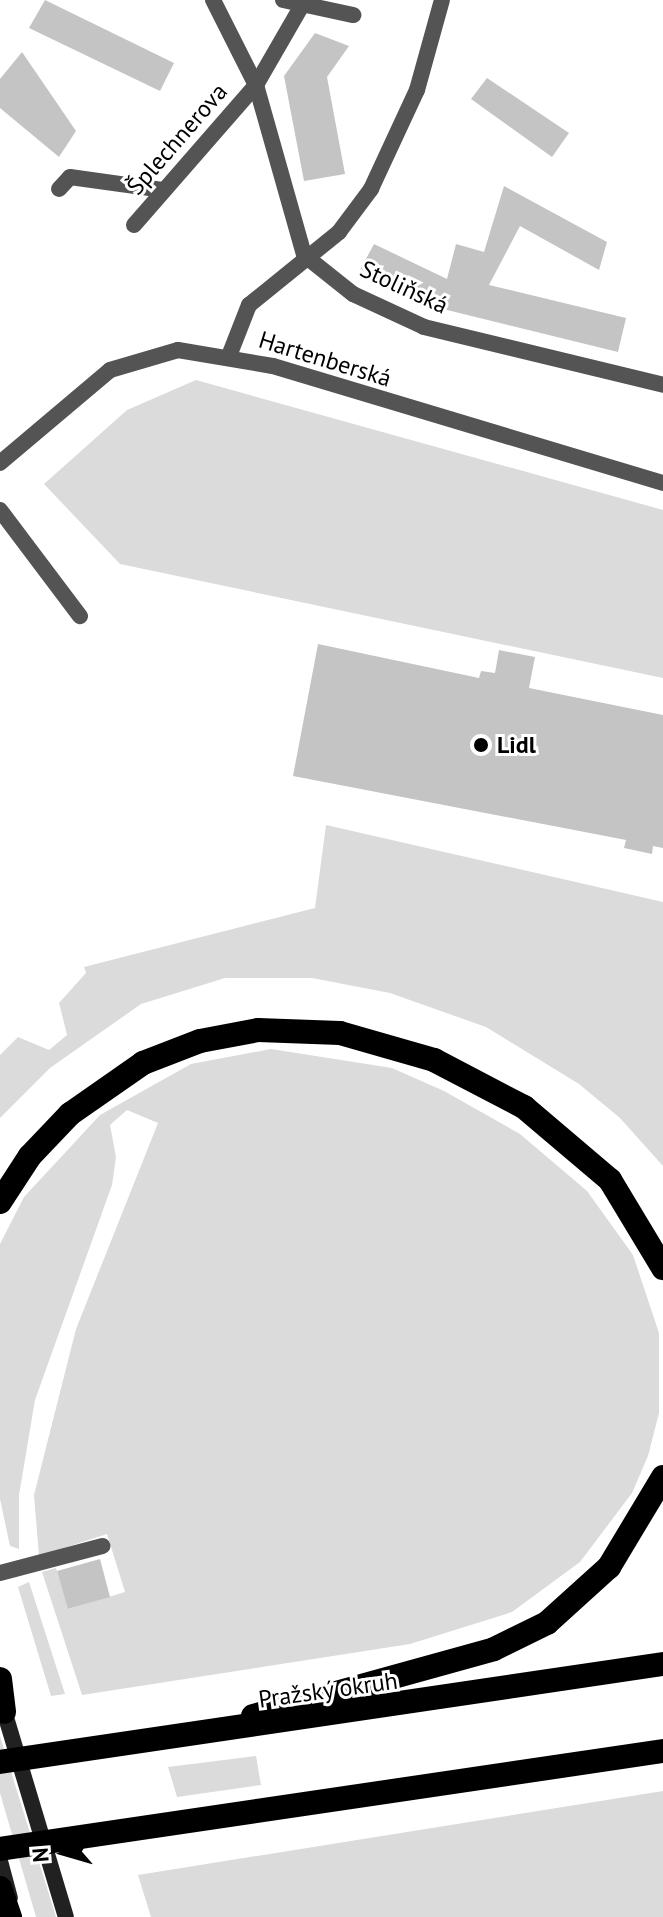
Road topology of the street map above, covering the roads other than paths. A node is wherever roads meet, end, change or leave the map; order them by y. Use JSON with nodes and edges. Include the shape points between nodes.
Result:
{"nodes":[{"id":1,"x":213,"y":0,"type":"edge"},
{"id":2,"x":283,"y":0,"type":"edge"},
{"id":3,"x":442,"y":0,"type":"edge"},
{"id":4,"x":304,"y":2,"type":"junction"},
{"id":5,"x":353,"y":15,"type":"dead end"},
{"id":6,"x":256,"y":85,"type":"junction"},
{"id":7,"x":59,"y":189,"type":"dead end"},
{"id":8,"x":164,"y":190,"type":"junction"},
{"id":9,"x":134,"y":225,"type":"dead end"},
{"id":10,"x":304,"y":255,"type":"junction"},
{"id":11,"x":229,"y":356,"type":"junction"},
{"id":12,"x":663,"y":385,"type":"edge"},
{"id":13,"x":0,"y":463,"type":"edge"},
{"id":14,"x":663,"y":483,"type":"edge"},
{"id":15,"x":0,"y":510,"type":"edge"},
{"id":16,"x":80,"y":616,"type":"dead end"},
{"id":17,"x":0,"y":1202,"type":"edge"},
{"id":18,"x":663,"y":1268,"type":"edge"},
{"id":19,"x":663,"y":1477,"type":"edge"},
{"id":20,"x":102,"y":1546,"type":"dead end"},
{"id":21,"x":0,"y":1573,"type":"edge"},
{"id":22,"x":663,"y":1664,"type":"edge"},
{"id":23,"x":0,"y":1679,"type":"edge"},
{"id":24,"x":2,"y":1706,"type":"edge"},
{"id":25,"x":158,"y":1742,"type":"junction"},
{"id":26,"x":663,"y":1751,"type":"edge"},
{"id":27,"x":0,"y":1762,"type":"edge"},
{"id":28,"x":0,"y":1849,"type":"edge"},
{"id":29,"x":0,"y":1861,"type":"edge"},
{"id":30,"x":0,"y":1888,"type":"edge"},
{"id":31,"x":13,"y":1917,"type":"edge"},
{"id":32,"x":66,"y":1917,"type":"edge"}],
"edges":[{"from":1,"to":6,"type":"street"},
{"from":2,"to":4,"type":"street"},
{"from":3,"to":10,"type":"street","via":[[417,90],[371,189],[339,232]]},
{"from":4,"to":5,"type":"street"},
{"from":4,"to":6,"type":"street","name":"Šplechnerova"},
{"from":6,"to":8,"type":"street","name":"Šplechnerova"},
{"from":6,"to":10,"type":"street"},
{"from":7,"to":8,"type":"street","via":[[70,177]]},
{"from":8,"to":9,"type":"street","name":"Šplechnerova"},
{"from":10,"to":11,"type":"street","via":[[249,305]]},
{"from":10,"to":12,"type":"street","name":"Stoliňská","via":[[353,294],[424,327]]},
{"from":11,"to":13,"type":"street","name":"Hartenberská","via":[[178,350],[132,359],[86,388]]},
{"from":11,"to":14,"type":"street","name":"Hartenberská"},
{"from":15,"to":16,"type":"street"},
{"from":17,"to":18,"type":"highway","via":[[30,1156],[70,1114],[143,1063],[228,1034],[325,1031],[434,1060],[524,1107],[610,1180]]},
{"from":19,"to":25,"type":"highway","via":[[609,1567],[568,1607],[527,1635]]},
{"from":20,"to":21,"type":"street"},
{"from":22,"to":25,"type":"highway","name":"Pražský okruh"},
{"from":23,"to":24,"type":"highway"},
{"from":24,"to":32,"type":"main road"},
{"from":25,"to":27,"type":"highway","name":"Pražský okruh"},
{"from":26,"to":28,"type":"highway","via":[[183,1826]]},
{"from":29,"to":31,"type":"main road"},
{"from":30,"to":31,"type":"highway"}]}
